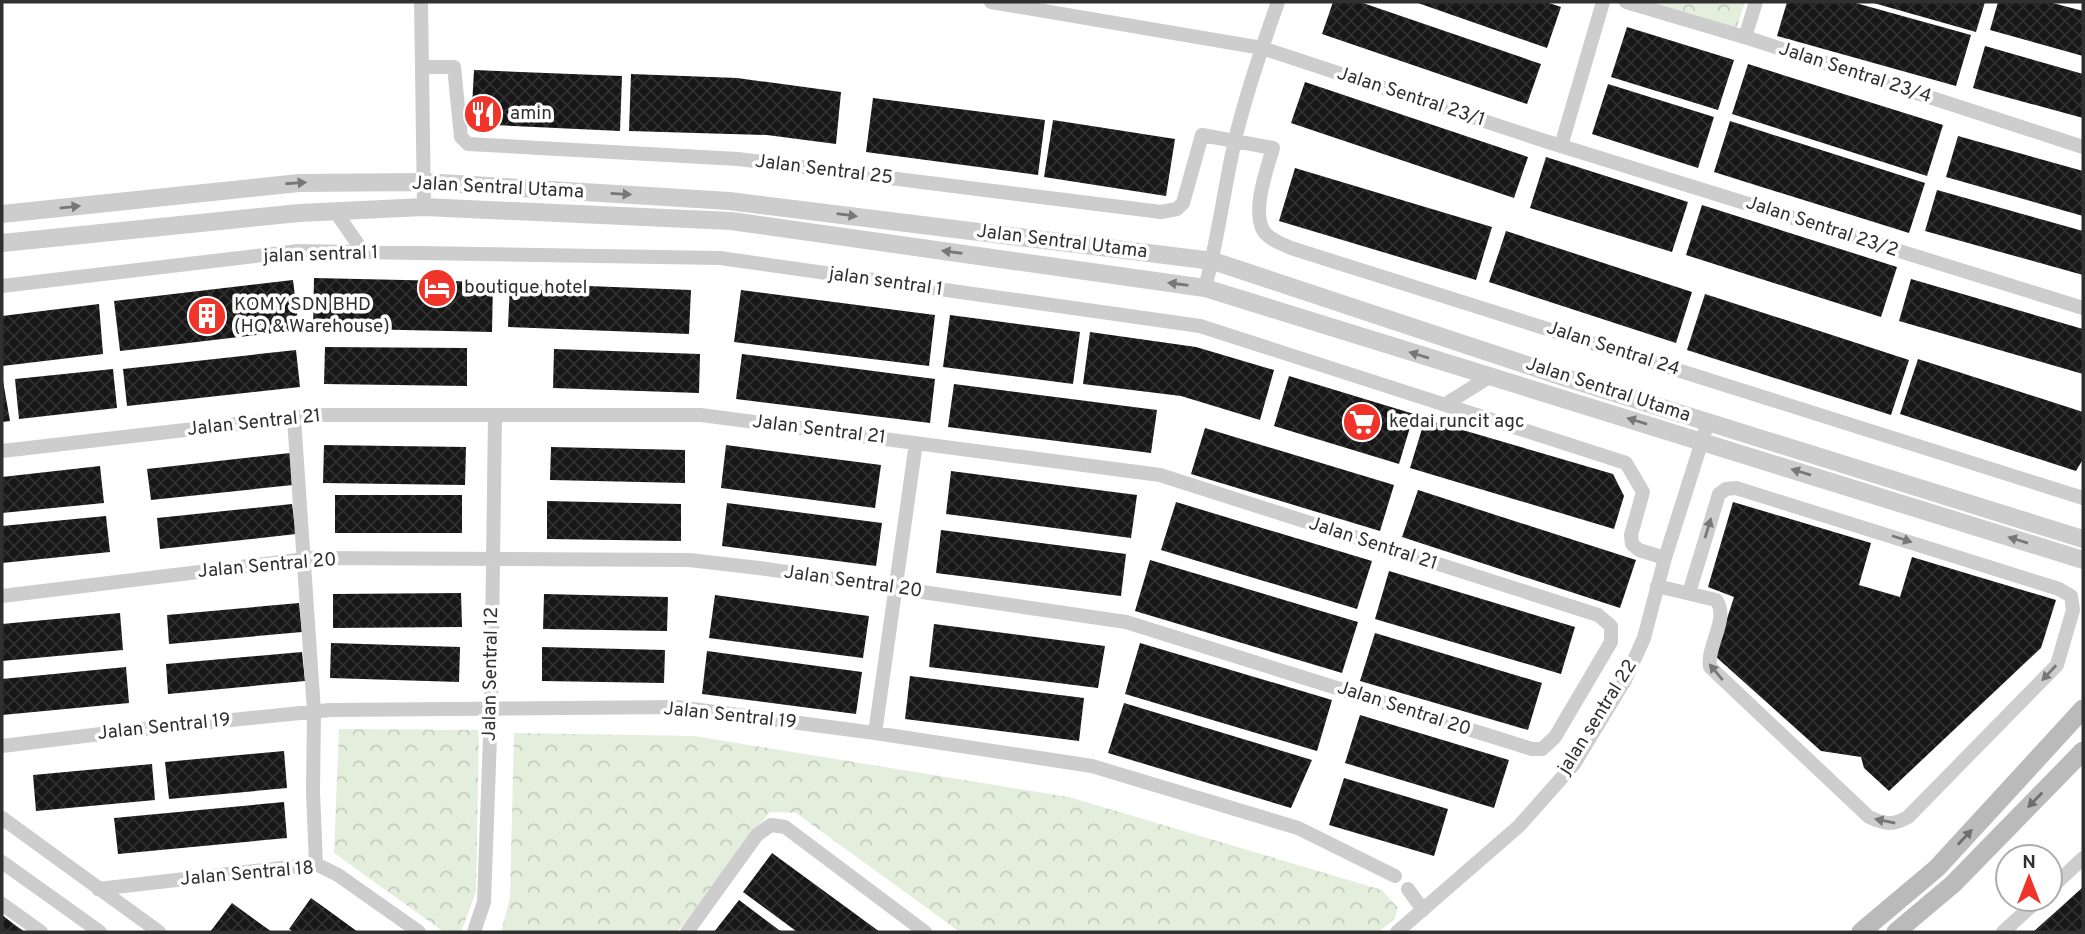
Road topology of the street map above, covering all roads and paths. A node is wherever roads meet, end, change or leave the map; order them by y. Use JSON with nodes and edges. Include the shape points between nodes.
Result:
{"nodes":[{"id":1,"x":421,"y":2,"type":"edge"},
{"id":2,"x":991,"y":2,"type":"edge"},
{"id":3,"x":1278,"y":2,"type":"edge"},
{"id":4,"x":1603,"y":2,"type":"edge"},
{"id":5,"x":1626,"y":2,"type":"edge"},
{"id":6,"x":1756,"y":2,"type":"edge"},
{"id":7,"x":1745,"y":37,"type":"junction"},
{"id":8,"x":1262,"y":48,"type":"junction"},
{"id":9,"x":423,"y":67,"type":"junction"},
{"id":10,"x":1235,"y":140,"type":"junction"},
{"id":11,"x":1561,"y":146,"type":"junction"},
{"id":12,"x":2083,"y":147,"type":"edge"},
{"id":13,"x":424,"y":182,"type":"junction"},
{"id":14,"x":424,"y":207,"type":"junction"},
{"id":15,"x":335,"y":211,"type":"junction"},
{"id":16,"x":2,"y":214,"type":"edge"},
{"id":17,"x":2,"y":243,"type":"edge"},
{"id":18,"x":364,"y":253,"type":"junction"},
{"id":19,"x":1213,"y":261,"type":"junction"},
{"id":20,"x":2,"y":286,"type":"edge"},
{"id":21,"x":1205,"y":288,"type":"junction"},
{"id":22,"x":2083,"y":309,"type":"edge"},
{"id":23,"x":1489,"y":377,"type":"junction"},
{"id":24,"x":1446,"y":404,"type":"junction"},
{"id":25,"x":495,"y":415,"type":"junction"},
{"id":26,"x":294,"y":418,"type":"junction"},
{"id":27,"x":1708,"y":422,"type":"junction"},
{"id":28,"x":1702,"y":442,"type":"junction"},
{"id":29,"x":916,"y":443,"type":"junction"},
{"id":30,"x":2,"y":451,"type":"edge"},
{"id":31,"x":2083,"y":498,"type":"edge"},
{"id":32,"x":2083,"y":539,"type":"edge"},
{"id":33,"x":1665,"y":558,"type":"junction"},
{"id":34,"x":303,"y":560,"type":"junction"},
{"id":35,"x":492,"y":560,"type":"junction"},
{"id":36,"x":2083,"y":560,"type":"edge"},
{"id":37,"x":1657,"y":586,"type":"junction"},
{"id":38,"x":897,"y":588,"type":"junction"},
{"id":39,"x":1689,"y":593,"type":"junction"},
{"id":40,"x":2,"y":596,"type":"edge"},
{"id":41,"x":1611,"y":626,"type":"joint"},
{"id":42,"x":491,"y":709,"type":"junction"},
{"id":43,"x":2083,"y":709,"type":"edge"},
{"id":44,"x":313,"y":711,"type":"junction"},
{"id":45,"x":875,"y":733,"type":"junction"},
{"id":46,"x":2,"y":746,"type":"edge"},
{"id":47,"x":2083,"y":751,"type":"edge"},
{"id":48,"x":2,"y":818,"type":"edge"},
{"id":49,"x":2083,"y":858,"type":"edge"},
{"id":50,"x":2,"y":862,"type":"edge"},
{"id":51,"x":316,"y":864,"type":"junction"},
{"id":52,"x":1395,"y":876,"type":"dead end"},
{"id":53,"x":2064,"y":876,"type":"edge"},
{"id":54,"x":98,"y":889,"type":"junction"},
{"id":55,"x":1408,"y":889,"type":"dead end"},
{"id":56,"x":2,"y":905,"type":"edge"},
{"id":57,"x":1423,"y":910,"type":"junction"},
{"id":58,"x":2024,"y":913,"type":"edge"},
{"id":59,"x":41,"y":932,"type":"edge"},
{"id":60,"x":100,"y":932,"type":"edge"},
{"id":61,"x":159,"y":932,"type":"edge"},
{"id":62,"x":419,"y":932,"type":"edge"},
{"id":63,"x":474,"y":932,"type":"edge"},
{"id":64,"x":687,"y":932,"type":"edge"},
{"id":65,"x":925,"y":932,"type":"edge"},
{"id":66,"x":1397,"y":932,"type":"edge"},
{"id":67,"x":1861,"y":932,"type":"edge"},
{"id":68,"x":1896,"y":932,"type":"edge"},
{"id":69,"x":2003,"y":932,"type":"edge"}],
"edges":[{"from":1,"to":9,"type":"street"},
{"from":2,"to":8,"type":"street","name":"Jalan Sentral 23/1"},
{"from":3,"to":8,"type":"street"},
{"from":4,"to":11,"type":"street"},
{"from":5,"to":7,"type":"street","name":"Jalan Sentral 23/4"},
{"from":6,"to":7,"type":"street"},
{"from":7,"to":12,"type":"street","name":"Jalan Sentral 23/4"},
{"from":8,"to":10,"type":"street"},
{"from":8,"to":11,"type":"street","name":"Jalan Sentral 23/1"},
{"from":9,"to":10,"type":"street","name":"Jalan Sentral 25","via":[[454,67],[460,132],[468,144],[738,159],[1161,212],[1183,203],[1202,135]]},
{"from":9,"to":13,"type":"street"},
{"from":10,"to":19,"type":"street"},
{"from":10,"to":31,"type":"street","name":"Jalan Sentral 24","via":[[1273,148],[1259,199],[1260,216],[1263,231],[1292,248]]},
{"from":11,"to":22,"type":"street","name":"Jalan Sentral 23/2"},
{"from":13,"to":14,"type":"street"},
{"from":16,"to":13,"type":"street","name":"Jalan Sentral Utama","one_way":true,"via":[[299,183]]},
{"from":13,"to":19,"type":"street","name":"Jalan Sentral Utama","one_way":true,"via":[[729,201]]},
{"from":14,"to":15,"type":"street","name":"Jalan Sentral Utama"},
{"from":21,"to":14,"type":"street","name":"Jalan Sentral Utama","one_way":true,"via":[[731,221]]},
{"from":15,"to":17,"type":"street","name":"Jalan Sentral Utama"},
{"from":15,"to":18,"type":"street"},
{"from":18,"to":20,"type":"street","name":"jalan sentral 1","via":[[298,251]]},
{"from":18,"to":24,"type":"street","name":"jalan sentral 1","via":[[720,258],[1200,326]]},
{"from":19,"to":21,"type":"street"},
{"from":19,"to":27,"type":"street","name":"Jalan Sentral Utama"},
{"from":23,"to":21,"type":"street","name":"Jalan Sentral Utama","one_way":true},
{"from":23,"to":24,"type":"street"},
{"from":28,"to":23,"type":"street","name":"Jalan Sentral Utama","one_way":true},
{"from":24,"to":33,"type":"street","name":"jalan sentral 1","via":[[1626,463],[1643,492],[1632,544]]},
{"from":25,"to":26,"type":"street","name":"Jalan Sentral 21"},
{"from":25,"to":29,"type":"street","name":"Jalan Sentral 21","via":[[701,415]]},
{"from":25,"to":35,"type":"street","name":"Jalan Sentral 12"},
{"from":26,"to":30,"type":"street","name":"Jalan Sentral 21"},
{"from":26,"to":34,"type":"street"},
{"from":27,"to":28,"type":"street","name":"jalan sentral 22"},
{"from":27,"to":32,"type":"street","name":"Jalan Sentral Utama"},
{"from":28,"to":33,"type":"street","name":"jalan sentral 22"},
{"from":36,"to":28,"type":"street","name":"Jalan Sentral Utama","one_way":true},
{"from":29,"to":38,"type":"street"},
{"from":29,"to":41,"type":"street","name":"Jalan Sentral 21","via":[[1160,475],[1598,615]]},
{"from":33,"to":37,"type":"street","name":"jalan sentral 22"},
{"from":34,"to":35,"type":"street","name":"Jalan Sentral 20"},
{"from":34,"to":40,"type":"street","name":"Jalan Sentral 20"},
{"from":34,"to":44,"type":"street"},
{"from":35,"to":38,"type":"street","name":"Jalan Sentral 20","via":[[689,560]]},
{"from":35,"to":42,"type":"street","name":"Jalan Sentral 12"},
{"from":37,"to":39,"type":"street"},
{"from":37,"to":57,"type":"street","name":"jalan sentral 22","via":[[1644,638],[1625,680],[1574,764],[1519,826]]},
{"from":38,"to":41,"type":"street","name":"Jalan Sentral 20","via":[[1126,622],[1532,749],[1542,749],[1555,737],[1611,642]]},
{"from":38,"to":45,"type":"street"},
{"from":39,"to":39,"type":"street","one_way":true,"via":[[1719,494],[1736,488],[2059,589],[2071,596],[2073,610],[2057,665],[1908,817],[1889,824],[1869,817],[1713,671],[1708,663],[1721,608],[1716,600]]},
{"from":42,"to":44,"type":"street","name":"Jalan Sentral 19"},
{"from":42,"to":45,"type":"street","name":"Jalan Sentral 19","via":[[677,707]]},
{"from":42,"to":63,"type":"street","name":"Jalan Sentral 12","via":[[484,902]]},
{"from":67,"to":43,"type":"main road","one_way":true,"via":[[1937,868]]},
{"from":44,"to":46,"type":"street","name":"Jalan Sentral 19"},
{"from":44,"to":51,"type":"street"},
{"from":45,"to":52,"type":"street","name":"Jalan Sentral 19","via":[[1092,766],[1298,828]]},
{"from":47,"to":68,"type":"main road","one_way":true,"via":[[1953,884]]},
{"from":48,"to":54,"type":"street"},
{"from":49,"to":53,"type":"street"},
{"from":50,"to":60,"type":"street"},
{"from":51,"to":54,"type":"street","name":"Jalan Sentral 18"},
{"from":51,"to":62,"type":"street","name":"Jalan Sentral 18"},
{"from":54,"to":61,"type":"street"},
{"from":55,"to":57,"type":"street"},
{"from":56,"to":59,"type":"street"},
{"from":57,"to":66,"type":"street","name":"jalan sentral 22"},
{"from":58,"to":69,"type":"street"},
{"from":64,"to":65,"type":"street","via":[[757,835],[771,825],[785,827]]}]}
